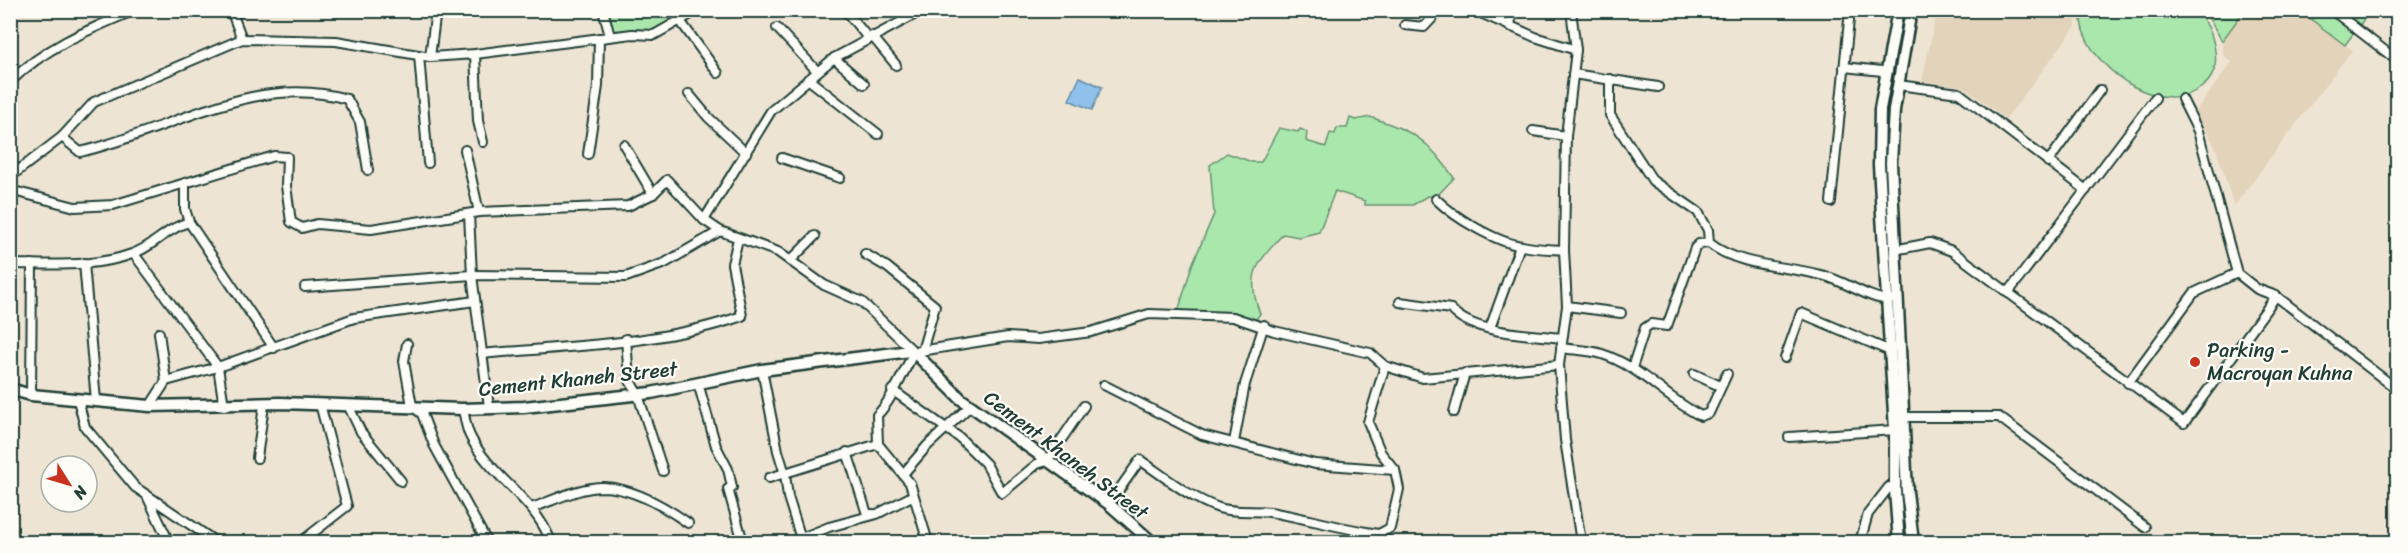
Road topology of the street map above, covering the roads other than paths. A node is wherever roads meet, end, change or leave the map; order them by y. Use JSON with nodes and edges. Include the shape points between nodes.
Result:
{"nodes":[{"id":1,"x":135,"y":10,"type":"edge"},
{"id":2,"x":231,"y":10,"type":"edge"},
{"id":3,"x":436,"y":10,"type":"edge"},
{"id":4,"x":603,"y":10,"type":"edge"},
{"id":5,"x":698,"y":10,"type":"edge"},
{"id":6,"x":845,"y":10,"type":"edge"},
{"id":7,"x":922,"y":10,"type":"edge"},
{"id":8,"x":1440,"y":10,"type":"edge"},
{"id":9,"x":1474,"y":10,"type":"edge"},
{"id":10,"x":1512,"y":10,"type":"edge"},
{"id":11,"x":1571,"y":10,"type":"edge"},
{"id":12,"x":1850,"y":10,"type":"edge"},
{"id":13,"x":1898,"y":10,"type":"edge"},
{"id":14,"x":1911,"y":10,"type":"edge"},
{"id":15,"x":2332,"y":10,"type":"edge"},
{"id":16,"x":681,"y":22,"type":"junction"},
{"id":17,"x":1405,"y":25,"type":"dead end"},
{"id":18,"x":1510,"y":27,"type":"junction"},
{"id":19,"x":777,"y":28,"type":"dead end"},
{"id":20,"x":610,"y":36,"type":"junction"},
{"id":21,"x":870,"y":37,"type":"junction"},
{"id":22,"x":599,"y":38,"type":"junction"},
{"id":23,"x":242,"y":39,"type":"junction"},
{"id":24,"x":1576,"y":50,"type":"junction"},
{"id":25,"x":475,"y":54,"type":"junction"},
{"id":26,"x":419,"y":55,"type":"junction"},
{"id":27,"x":430,"y":57,"type":"junction"},
{"id":28,"x":834,"y":58,"type":"junction"},
{"id":29,"x":2397,"y":61,"type":"edge"},
{"id":30,"x":896,"y":65,"type":"dead end"},
{"id":31,"x":1844,"y":68,"type":"junction"},
{"id":32,"x":817,"y":70,"type":"junction"},
{"id":33,"x":718,"y":73,"type":"dead end"},
{"id":34,"x":1573,"y":74,"type":"junction"},
{"id":35,"x":1886,"y":76,"type":"junction"},
{"id":36,"x":808,"y":79,"type":"junction"},
{"id":37,"x":1610,"y":79,"type":"junction"},
{"id":38,"x":10,"y":82,"type":"edge"},
{"id":39,"x":864,"y":84,"type":"dead end"},
{"id":40,"x":1898,"y":85,"type":"junction"},
{"id":41,"x":1658,"y":87,"type":"dead end"},
{"id":42,"x":2100,"y":90,"type":"dead end"},
{"id":43,"x":689,"y":94,"type":"dead end"},
{"id":44,"x":2156,"y":98,"type":"dead end"},
{"id":45,"x":2182,"y":99,"type":"dead end"},
{"id":46,"x":1533,"y":131,"type":"dead end"},
{"id":47,"x":878,"y":134,"type":"dead end"},
{"id":48,"x":1566,"y":136,"type":"junction"},
{"id":49,"x":62,"y":137,"type":"junction"},
{"id":50,"x":483,"y":142,"type":"dead end"},
{"id":51,"x":624,"y":145,"type":"dead end"},
{"id":52,"x":465,"y":150,"type":"dead end"},
{"id":53,"x":746,"y":153,"type":"junction"},
{"id":54,"x":588,"y":154,"type":"dead end"},
{"id":55,"x":782,"y":158,"type":"dead end"},
{"id":56,"x":2048,"y":162,"type":"junction"},
{"id":57,"x":428,"y":163,"type":"dead end"},
{"id":58,"x":368,"y":170,"type":"dead end"},
{"id":59,"x":10,"y":177,"type":"edge"},
{"id":60,"x":840,"y":178,"type":"dead end"},
{"id":61,"x":185,"y":183,"type":"junction"},
{"id":62,"x":10,"y":190,"type":"edge"},
{"id":63,"x":2086,"y":190,"type":"junction"},
{"id":64,"x":653,"y":194,"type":"junction"},
{"id":65,"x":1436,"y":199,"type":"dead end"},
{"id":66,"x":1831,"y":202,"type":"dead end"},
{"id":67,"x":479,"y":212,"type":"junction"},
{"id":68,"x":469,"y":214,"type":"junction"},
{"id":69,"x":704,"y":220,"type":"junction"},
{"id":70,"x":189,"y":222,"type":"junction"},
{"id":71,"x":720,"y":231,"type":"junction"},
{"id":72,"x":815,"y":236,"type":"dead end"},
{"id":73,"x":738,"y":239,"type":"junction"},
{"id":74,"x":1709,"y":243,"type":"junction"},
{"id":75,"x":1520,"y":246,"type":"junction"},
{"id":76,"x":1564,"y":250,"type":"junction"},
{"id":77,"x":1894,"y":250,"type":"junction"},
{"id":78,"x":134,"y":254,"type":"junction"},
{"id":79,"x":865,"y":254,"type":"dead end"},
{"id":80,"x":790,"y":261,"type":"junction"},
{"id":81,"x":84,"y":263,"type":"junction"},
{"id":82,"x":10,"y":264,"type":"edge"},
{"id":83,"x":32,"y":264,"type":"junction"},
{"id":84,"x":2237,"y":273,"type":"junction"},
{"id":85,"x":472,"y":275,"type":"junction"},
{"id":86,"x":305,"y":287,"type":"dead end"},
{"id":87,"x":2008,"y":293,"type":"junction"},
{"id":88,"x":2276,"y":296,"type":"junction"},
{"id":89,"x":1892,"y":300,"type":"junction"},
{"id":90,"x":475,"y":301,"type":"junction"},
{"id":91,"x":1400,"y":302,"type":"dead end"},
{"id":92,"x":1567,"y":306,"type":"junction"},
{"id":93,"x":1621,"y":313,"type":"dead end"},
{"id":94,"x":1264,"y":325,"type":"junction"},
{"id":95,"x":1490,"y":328,"type":"junction"},
{"id":96,"x":159,"y":333,"type":"dead end"},
{"id":97,"x":1562,"y":338,"type":"junction"},
{"id":98,"x":626,"y":339,"type":"junction"},
{"id":99,"x":407,"y":344,"type":"dead end"},
{"id":100,"x":274,"y":348,"type":"junction"},
{"id":101,"x":1561,"y":348,"type":"junction"},
{"id":102,"x":1890,"y":351,"type":"junction"},
{"id":103,"x":918,"y":352,"type":"junction"},
{"id":104,"x":482,"y":354,"type":"junction"},
{"id":105,"x":1785,"y":358,"type":"dead end"},
{"id":106,"x":1559,"y":365,"type":"junction"},
{"id":107,"x":1385,"y":366,"type":"junction"},
{"id":108,"x":218,"y":367,"type":"junction"},
{"id":109,"x":1632,"y":368,"type":"junction"},
{"id":110,"x":762,"y":370,"type":"junction"},
{"id":111,"x":1465,"y":373,"type":"junction"},
{"id":112,"x":1694,"y":374,"type":"dead end"},
{"id":113,"x":1727,"y":374,"type":"dead end"},
{"id":114,"x":166,"y":381,"type":"junction"},
{"id":115,"x":698,"y":383,"type":"junction"},
{"id":116,"x":2128,"y":383,"type":"junction"},
{"id":117,"x":1104,"y":385,"type":"dead end"},
{"id":118,"x":1720,"y":386,"type":"junction"},
{"id":119,"x":10,"y":389,"type":"edge"},
{"id":120,"x":892,"y":390,"type":"junction"},
{"id":121,"x":2397,"y":390,"type":"edge"},
{"id":122,"x":638,"y":394,"type":"junction"},
{"id":123,"x":31,"y":395,"type":"junction"},
{"id":124,"x":78,"y":400,"type":"junction"},
{"id":125,"x":96,"y":401,"type":"junction"},
{"id":126,"x":320,"y":404,"type":"junction"},
{"id":127,"x":264,"y":405,"type":"junction"},
{"id":128,"x":348,"y":405,"type":"junction"},
{"id":129,"x":150,"y":406,"type":"junction"},
{"id":130,"x":224,"y":406,"type":"junction"},
{"id":131,"x":412,"y":406,"type":"junction"},
{"id":132,"x":969,"y":406,"type":"junction"},
{"id":133,"x":1084,"y":406,"type":"dead end"},
{"id":134,"x":489,"y":407,"type":"junction"},
{"id":135,"x":463,"y":409,"type":"junction"},
{"id":136,"x":1454,"y":412,"type":"dead end"},
{"id":137,"x":1903,"y":417,"type":"junction"},
{"id":138,"x":946,"y":429,"type":"junction"},
{"id":139,"x":1895,"y":430,"type":"junction"},
{"id":140,"x":1789,"y":437,"type":"dead end"},
{"id":141,"x":1234,"y":442,"type":"junction"},
{"id":142,"x":878,"y":444,"type":"junction"},
{"id":143,"x":847,"y":452,"type":"junction"},
{"id":144,"x":257,"y":458,"type":"dead end"},
{"id":145,"x":1047,"y":461,"type":"junction"},
{"id":146,"x":663,"y":471,"type":"dead end"},
{"id":147,"x":1395,"y":471,"type":"junction"},
{"id":148,"x":904,"y":473,"type":"junction"},
{"id":149,"x":785,"y":474,"type":"junction"},
{"id":150,"x":769,"y":478,"type":"dead end"},
{"id":151,"x":401,"y":481,"type":"dead end"},
{"id":152,"x":1895,"y":490,"type":"junction"},
{"id":153,"x":912,"y":496,"type":"junction"},
{"id":154,"x":147,"y":497,"type":"junction"},
{"id":155,"x":1109,"y":504,"type":"junction"},
{"id":156,"x":532,"y":508,"type":"junction"},
{"id":157,"x":877,"y":514,"type":"junction"},
{"id":158,"x":688,"y":523,"type":"dead end"},
{"id":159,"x":2145,"y":527,"type":"dead end"},
{"id":160,"x":1379,"y":534,"type":"junction"},
{"id":161,"x":551,"y":541,"type":"edge"},
{"id":162,"x":801,"y":541,"type":"edge"},
{"id":163,"x":169,"y":543,"type":"edge"},
{"id":164,"x":216,"y":543,"type":"edge"},
{"id":165,"x":301,"y":543,"type":"edge"},
{"id":166,"x":487,"y":543,"type":"edge"},
{"id":167,"x":539,"y":543,"type":"edge"},
{"id":168,"x":743,"y":543,"type":"edge"},
{"id":169,"x":791,"y":543,"type":"edge"},
{"id":170,"x":928,"y":543,"type":"edge"},
{"id":171,"x":1152,"y":543,"type":"edge"},
{"id":172,"x":1377,"y":543,"type":"edge"},
{"id":173,"x":1581,"y":543,"type":"edge"},
{"id":174,"x":1860,"y":543,"type":"edge"},
{"id":175,"x":1899,"y":543,"type":"edge"},
{"id":176,"x":1913,"y":543,"type":"edge"}],
"edges":[{"from":1,"to":38,"type":"street","via":[[39,57]]},
{"from":2,"to":23,"type":"street"},
{"from":3,"to":27,"type":"street"},
{"from":4,"to":20,"type":"street"},
{"from":5,"to":16,"type":"street"},
{"from":6,"to":21,"type":"street"},
{"from":7,"to":21,"type":"street"},
{"from":8,"to":17,"type":"street","via":[[1424,27]]},
{"from":9,"to":18,"type":"street"},
{"from":10,"to":18,"type":"street"},
{"from":11,"to":24,"type":"street"},
{"from":12,"to":31,"type":"street"},
{"from":13,"to":35,"type":"street"},
{"from":14,"to":40,"type":"street"},
{"from":15,"to":29,"type":"street"},
{"from":16,"to":20,"type":"street","via":[[654,35]]},
{"from":16,"to":33,"type":"street"},
{"from":18,"to":24,"type":"street"},
{"from":19,"to":32,"type":"street"},
{"from":20,"to":22,"type":"street"},
{"from":21,"to":28,"type":"street"},
{"from":21,"to":30,"type":"street"},
{"from":22,"to":25,"type":"street"},
{"from":22,"to":54,"type":"street","via":[[598,86]]},
{"from":23,"to":26,"type":"street","via":[[336,40]]},
{"from":23,"to":49,"type":"street","via":[[93,102]]},
{"from":24,"to":34,"type":"street"},
{"from":25,"to":27,"type":"street"},
{"from":25,"to":50,"type":"street","via":[[478,121]]},
{"from":26,"to":27,"type":"street"},
{"from":26,"to":57,"type":"street"},
{"from":28,"to":32,"type":"street"},
{"from":28,"to":39,"type":"street"},
{"from":31,"to":35,"type":"street","via":[[1882,71]]},
{"from":31,"to":66,"type":"street"},
{"from":32,"to":36,"type":"street"},
{"from":34,"to":37,"type":"street"},
{"from":34,"to":48,"type":"street"},
{"from":35,"to":89,"type":"street","via":[[1880,109],[1879,165]]},
{"from":36,"to":47,"type":"street"},
{"from":36,"to":53,"type":"street","via":[[771,111]]},
{"from":37,"to":41,"type":"street"},
{"from":37,"to":74,"type":"street","via":[[1610,115],[1653,181],[1698,212],[1708,230]]},
{"from":40,"to":56,"type":"street","via":[[1959,93]]},
{"from":40,"to":77,"type":"street","via":[[1890,163]]},
{"from":42,"to":56,"type":"street"},
{"from":43,"to":53,"type":"street"},
{"from":44,"to":63,"type":"street"},
{"from":45,"to":84,"type":"street","via":[[2198,131]]},
{"from":46,"to":48,"type":"street"},
{"from":48,"to":76,"type":"street"},
{"from":49,"to":58,"type":"street","via":[[80,152],[235,100],[276,93],[330,94],[347,99],[360,122]]},
{"from":49,"to":59,"type":"street"},
{"from":51,"to":64,"type":"street"},
{"from":52,"to":67,"type":"street"},
{"from":53,"to":69,"type":"street"},
{"from":55,"to":60,"type":"street"},
{"from":56,"to":63,"type":"street"},
{"from":61,"to":62,"type":"street","via":[[113,205],[75,207]]},
{"from":61,"to":68,"type":"street","via":[[274,156],[287,157],[291,222],[302,228],[317,224],[371,229]]},
{"from":61,"to":70,"type":"street"},
{"from":63,"to":87,"type":"street"},
{"from":64,"to":67,"type":"street","via":[[628,206]]},
{"from":64,"to":69,"type":"street","via":[[667,180]]},
{"from":65,"to":75,"type":"street","via":[[1447,210],[1501,240]]},
{"from":67,"to":68,"type":"street"},
{"from":68,"to":85,"type":"street"},
{"from":69,"to":71,"type":"street"},
{"from":70,"to":78,"type":"street"},
{"from":70,"to":100,"type":"street"},
{"from":71,"to":73,"type":"street"},
{"from":71,"to":85,"type":"street","via":[[665,263],[626,277]]},
{"from":72,"to":80,"type":"street"},
{"from":73,"to":80,"type":"street","via":[[778,252]]},
{"from":73,"to":98,"type":"street","via":[[732,264],[742,316],[667,335]]},
{"from":74,"to":89,"type":"street","via":[[1743,260],[1825,276]]},
{"from":74,"to":109,"type":"street","via":[[1695,248],[1667,326],[1651,324],[1645,328]]},
{"from":75,"to":76,"type":"street"},
{"from":75,"to":95,"type":"street"},
{"from":76,"to":92,"type":"street"},
{"from":77,"to":87,"type":"street","via":[[1930,243],[1952,251]]},
{"from":77,"to":89,"type":"street"},
{"from":78,"to":81,"type":"street"},
{"from":78,"to":108,"type":"street"},
{"from":79,"to":103,"type":"street","via":[[934,306]]},
{"from":80,"to":103,"type":"street","via":[[824,285],[862,302]]},
{"from":81,"to":83,"type":"street"},
{"from":81,"to":125,"type":"street"},
{"from":82,"to":83,"type":"street"},
{"from":83,"to":123,"type":"street"},
{"from":84,"to":88,"type":"street","via":[[2257,289]]},
{"from":84,"to":116,"type":"street","via":[[2194,293]]},
{"from":85,"to":86,"type":"street"},
{"from":85,"to":90,"type":"street"},
{"from":87,"to":116,"type":"street"},
{"from":88,"to":116,"type":"street","via":[[2184,423]]},
{"from":88,"to":121,"type":"street"},
{"from":89,"to":102,"type":"street"},
{"from":89,"to":137,"type":"street"},
{"from":90,"to":100,"type":"street","via":[[354,318]]},
{"from":90,"to":104,"type":"street"},
{"from":91,"to":95,"type":"street","via":[[1451,309],[1458,318]]},
{"from":92,"to":93,"type":"street"},
{"from":92,"to":97,"type":"street"},
{"from":94,"to":103,"type":"street","via":[[1233,317],[1149,314],[1091,332],[1038,339],[1008,337]]},
{"from":94,"to":107,"type":"street","via":[[1370,353]]},
{"from":94,"to":141,"type":"street","via":[[1245,384]]},
{"from":95,"to":97,"type":"street"},
{"from":96,"to":114,"type":"street"},
{"from":97,"to":101,"type":"street"},
{"from":98,"to":104,"type":"street"},
{"from":98,"to":122,"type":"street","via":[[629,379]]},
{"from":99,"to":131,"type":"street","via":[[405,361]]},
{"from":100,"to":108,"type":"street"},
{"from":101,"to":106,"type":"street"},
{"from":101,"to":109,"type":"street","via":[[1603,354]]},
{"from":102,"to":105,"type":"street","via":[[1801,313]]},
{"from":102,"to":139,"type":"street"},
{"from":103,"to":110,"type":"street","name":"Cement Khaneh Street"},
{"from":103,"to":120,"type":"street"},
{"from":103,"to":132,"type":"street","name":"Cement Khaneh Street"},
{"from":104,"to":134,"type":"street"},
{"from":106,"to":111,"type":"street"},
{"from":106,"to":173,"type":"street","via":[[1565,440]]},
{"from":107,"to":111,"type":"street","via":[[1423,378]]},
{"from":107,"to":147,"type":"street","via":[[1368,422],[1381,453]]},
{"from":108,"to":114,"type":"street"},
{"from":108,"to":130,"type":"street"},
{"from":109,"to":118,"type":"street","via":[[1680,406],[1701,416],[1709,413]]},
{"from":110,"to":115,"type":"street","name":"Cement Khaneh Street"},
{"from":110,"to":149,"type":"street"},
{"from":111,"to":136,"type":"street"},
{"from":112,"to":118,"type":"street"},
{"from":113,"to":118,"type":"street"},
{"from":114,"to":129,"type":"street"},
{"from":115,"to":122,"type":"street","name":"Cement Khaneh Street"},
{"from":115,"to":168,"type":"street","via":[[716,446],[728,469],[732,487],[728,489],[729,497]]},
{"from":117,"to":141,"type":"street","via":[[1202,435]]},
{"from":119,"to":123,"type":"street","name":"Cement Khaneh Street"},
{"from":120,"to":138,"type":"street"},
{"from":120,"to":142,"type":"street","via":[[887,407],[877,415]]},
{"from":122,"to":134,"type":"street","name":"Cement Khaneh Street","via":[[524,407]]},
{"from":122,"to":146,"type":"street"},
{"from":123,"to":124,"type":"street","name":"Cement Khaneh Street"},
{"from":124,"to":125,"type":"street","name":"Cement Khaneh Street"},
{"from":124,"to":154,"type":"street","via":[[85,427]]},
{"from":125,"to":129,"type":"street","name":"Cement Khaneh Street"},
{"from":126,"to":127,"type":"street","name":"Cement Khaneh Street"},
{"from":126,"to":128,"type":"street","name":"Cement Khaneh Street"},
{"from":126,"to":165,"type":"street","via":[[347,506]]},
{"from":127,"to":130,"type":"street","name":"Cement Khaneh Street"},
{"from":127,"to":144,"type":"street"},
{"from":128,"to":131,"type":"street","name":"Cement Khaneh Street"},
{"from":128,"to":151,"type":"street","via":[[361,432]]},
{"from":129,"to":130,"type":"street","name":"Cement Khaneh Street"},
{"from":131,"to":135,"type":"street","name":"Cement Khaneh Street"},
{"from":131,"to":166,"type":"street","via":[[422,414],[434,446]]},
{"from":132,"to":138,"type":"street"},
{"from":132,"to":145,"type":"street","name":"Cement Khaneh Street"},
{"from":133,"to":145,"type":"street"},
{"from":134,"to":135,"type":"street","name":"Cement Khaneh Street"},
{"from":135,"to":156,"type":"street","via":[[470,436]]},
{"from":137,"to":159,"type":"street","via":[[1999,417]]},
{"from":137,"to":176,"type":"street"},
{"from":138,"to":145,"type":"street","via":[[986,464],[1002,493],[1037,464]]},
{"from":138,"to":148,"type":"street"},
{"from":139,"to":140,"type":"street"},
{"from":139,"to":152,"type":"street"},
{"from":141,"to":147,"type":"street","via":[[1315,464]]},
{"from":142,"to":143,"type":"street"},
{"from":142,"to":148,"type":"street"},
{"from":143,"to":149,"type":"street"},
{"from":143,"to":157,"type":"street","via":[[867,514]]},
{"from":145,"to":155,"type":"street","name":"Cement Khaneh Street"},
{"from":147,"to":160,"type":"street","via":[[1399,489],[1390,528]]},
{"from":148,"to":153,"type":"street"},
{"from":149,"to":150,"type":"street"},
{"from":149,"to":162,"type":"street"},
{"from":152,"to":174,"type":"street","via":[[1889,488],[1868,514]]},
{"from":152,"to":175,"type":"street"},
{"from":153,"to":157,"type":"street"},
{"from":153,"to":170,"type":"street"},
{"from":154,"to":163,"type":"street"},
{"from":154,"to":164,"type":"street"},
{"from":155,"to":160,"type":"street","via":[[1140,460],[1194,497],[1221,509],[1248,509]]},
{"from":155,"to":171,"type":"street","name":"Cement Khaneh Street"},
{"from":156,"to":158,"type":"street","via":[[603,487],[638,495]]},
{"from":156,"to":161,"type":"street"},
{"from":157,"to":162,"type":"street"},
{"from":160,"to":172,"type":"street"},
{"from":161,"to":167,"type":"street"},
{"from":162,"to":169,"type":"street"}]}
